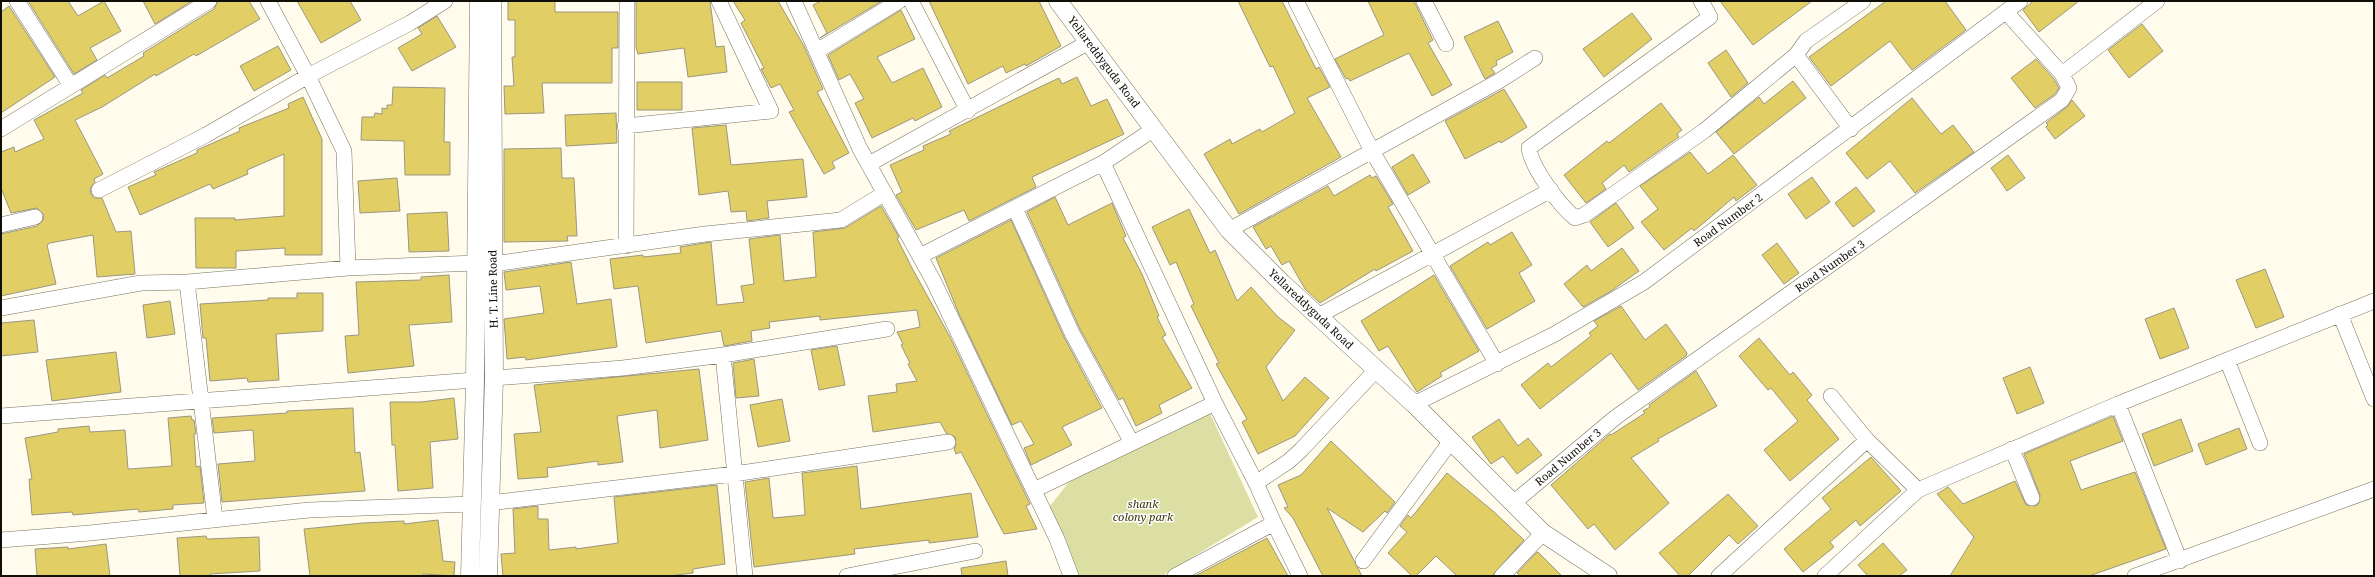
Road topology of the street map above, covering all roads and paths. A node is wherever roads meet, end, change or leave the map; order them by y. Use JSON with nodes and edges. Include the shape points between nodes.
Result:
{"nodes":[{"id":1,"x":16,"y":1,"type":"edge"},
{"id":2,"x":209,"y":1,"type":"edge"},
{"id":3,"x":268,"y":1,"type":"edge"},
{"id":4,"x":445,"y":1,"type":"edge"},
{"id":5,"x":479,"y":1,"type":"edge"},
{"id":6,"x":492,"y":1,"type":"edge"},
{"id":7,"x":627,"y":1,"type":"edge"},
{"id":8,"x":718,"y":1,"type":"edge"},
{"id":9,"x":794,"y":1,"type":"edge"},
{"id":10,"x":899,"y":1,"type":"edge"},
{"id":11,"x":911,"y":1,"type":"edge"},
{"id":12,"x":1058,"y":1,"type":"edge"},
{"id":13,"x":1296,"y":1,"type":"edge"},
{"id":14,"x":1425,"y":1,"type":"edge"},
{"id":15,"x":1701,"y":1,"type":"edge"},
{"id":16,"x":2020,"y":1,"type":"edge"},
{"id":17,"x":2157,"y":1,"type":"edge"},
{"id":18,"x":1855,"y":3,"type":"edge"},
{"id":19,"x":2007,"y":13,"type":"junction"},
{"id":20,"x":1089,"y":42,"type":"junction"},
{"id":21,"x":1446,"y":44,"type":"dead end"},
{"id":22,"x":817,"y":51,"type":"junction"},
{"id":23,"x":1796,"y":55,"type":"junction"},
{"id":24,"x":1535,"y":58,"type":"dead end"},
{"id":25,"x":2062,"y":74,"type":"junction"},
{"id":26,"x":308,"y":76,"type":"junction"},
{"id":27,"x":71,"y":86,"type":"junction"},
{"id":28,"x":968,"y":111,"type":"junction"},
{"id":29,"x":625,"y":126,"type":"junction"},
{"id":30,"x":1,"y":129,"type":"edge"},
{"id":31,"x":1154,"y":129,"type":"junction"},
{"id":32,"x":1851,"y":129,"type":"junction"},
{"id":33,"x":1372,"y":151,"type":"junction"},
{"id":34,"x":1103,"y":163,"type":"junction"},
{"id":35,"x":869,"y":164,"type":"junction"},
{"id":36,"x":99,"y":190,"type":"dead end"},
{"id":37,"x":1551,"y":190,"type":"junction"},
{"id":38,"x":885,"y":193,"type":"junction"},
{"id":39,"x":1015,"y":208,"type":"junction"},
{"id":40,"x":35,"y":217,"type":"dead end"},
{"id":41,"x":1,"y":225,"type":"edge"},
{"id":42,"x":1230,"y":230,"type":"junction"},
{"id":43,"x":626,"y":246,"type":"junction"},
{"id":44,"x":1433,"y":255,"type":"junction"},
{"id":45,"x":920,"y":256,"type":"junction"},
{"id":46,"x":484,"y":264,"type":"junction"},
{"id":47,"x":348,"y":268,"type":"junction"},
{"id":48,"x":187,"y":282,"type":"junction"},
{"id":49,"x":2374,"y":301,"type":"edge"},
{"id":50,"x":1,"y":308,"type":"edge"},
{"id":51,"x":2340,"y":314,"type":"junction"},
{"id":52,"x":1318,"y":316,"type":"junction"},
{"id":53,"x":887,"y":329,"type":"dead end"},
{"id":54,"x":723,"y":355,"type":"junction"},
{"id":55,"x":2228,"y":360,"type":"junction"},
{"id":56,"x":1497,"y":364,"type":"junction"},
{"id":57,"x":1376,"y":370,"type":"junction"},
{"id":58,"x":494,"y":378,"type":"junction"},
{"id":59,"x":475,"y":380,"type":"junction"},
{"id":60,"x":1831,"y":396,"type":"dead end"},
{"id":61,"x":2374,"y":399,"type":"edge"},
{"id":62,"x":199,"y":401,"type":"junction"},
{"id":63,"x":1215,"y":403,"type":"junction"},
{"id":64,"x":1414,"y":404,"type":"junction"},
{"id":65,"x":2118,"y":404,"type":"junction"},
{"id":66,"x":1,"y":416,"type":"edge"},
{"id":67,"x":1867,"y":440,"type":"junction"},
{"id":68,"x":1451,"y":441,"type":"junction"},
{"id":69,"x":948,"y":442,"type":"dead end"},
{"id":70,"x":1132,"y":442,"type":"junction"},
{"id":71,"x":2260,"y":443,"type":"dead end"},
{"id":72,"x":2012,"y":449,"type":"junction"},
{"id":73,"x":734,"y":474,"type":"junction"},
{"id":74,"x":1256,"y":483,"type":"junction"},
{"id":75,"x":2374,"y":489,"type":"edge"},
{"id":76,"x":1034,"y":490,"type":"junction"},
{"id":77,"x":1918,"y":490,"type":"junction"},
{"id":78,"x":2032,"y":498,"type":"dead end"},
{"id":79,"x":480,"y":503,"type":"junction"},
{"id":80,"x":1512,"y":504,"type":"junction"},
{"id":81,"x":215,"y":519,"type":"junction"},
{"id":82,"x":1274,"y":523,"type":"junction"},
{"id":83,"x":1543,"y":533,"type":"junction"},
{"id":84,"x":1,"y":540,"type":"edge"},
{"id":85,"x":975,"y":551,"type":"dead end"},
{"id":86,"x":1364,"y":561,"type":"dead end"},
{"id":87,"x":2180,"y":561,"type":"junction"},
{"id":88,"x":470,"y":576,"type":"edge"},
{"id":89,"x":488,"y":576,"type":"edge"},
{"id":90,"x":745,"y":576,"type":"edge"},
{"id":91,"x":847,"y":576,"type":"edge"},
{"id":92,"x":1071,"y":576,"type":"edge"},
{"id":93,"x":1176,"y":576,"type":"edge"},
{"id":94,"x":1300,"y":576,"type":"edge"},
{"id":95,"x":1502,"y":576,"type":"edge"},
{"id":96,"x":1608,"y":576,"type":"edge"},
{"id":97,"x":1719,"y":576,"type":"edge"},
{"id":98,"x":1825,"y":576,"type":"edge"},
{"id":99,"x":2135,"y":576,"type":"edge"}],
"edges":[{"from":1,"to":27,"type":"street"},
{"from":2,"to":27,"type":"street"},
{"from":3,"to":26,"type":"street"},
{"from":4,"to":26,"type":"street","via":[[410,23]]},
{"from":5,"to":46,"type":"street","name":"H. T. Line Road"},
{"from":6,"to":46,"type":"street","name":"H. T. Line Road"},
{"from":7,"to":29,"type":"street"},
{"from":8,"to":29,"type":"street","via":[[771,111]]},
{"from":9,"to":22,"type":"street"},
{"from":10,"to":22,"type":"street"},
{"from":11,"to":28,"type":"street"},
{"from":12,"to":20,"type":"street","name":"Yellareddyguda Road"},
{"from":13,"to":33,"type":"street"},
{"from":14,"to":21,"type":"street"},
{"from":15,"to":37,"type":"street","via":[[1710,17],[1529,148],[1530,157]]},
{"from":16,"to":19,"type":"street","name":"Road Number 2"},
{"from":17,"to":25,"type":"street"},
{"from":18,"to":23,"type":"street","via":[[1806,41]]},
{"from":19,"to":25,"type":"street","name":"Road Number 3"},
{"from":19,"to":32,"type":"street","name":"Road Number 2"},
{"from":20,"to":28,"type":"street"},
{"from":20,"to":31,"type":"street","name":"Yellareddyguda Road"},
{"from":22,"to":35,"type":"street"},
{"from":23,"to":32,"type":"street"},
{"from":23,"to":37,"type":"street","via":[[1704,131],[1584,215],[1575,218],[1567,212]]},
{"from":24,"to":33,"type":"street","via":[[1499,81]]},
{"from":25,"to":80,"type":"street","name":"Road Number 3","via":[[2069,88],[2062,100],[1616,417]]},
{"from":26,"to":36,"type":"street","via":[[206,135]]},
{"from":26,"to":47,"type":"street","via":[[344,151]]},
{"from":27,"to":30,"type":"street"},
{"from":28,"to":35,"type":"street"},
{"from":29,"to":43,"type":"street"},
{"from":31,"to":34,"type":"street"},
{"from":31,"to":42,"type":"street","name":"Yellareddyguda Road"},
{"from":32,"to":56,"type":"street","name":"Road Number 2","via":[[1644,282]]},
{"from":33,"to":42,"type":"street"},
{"from":33,"to":44,"type":"street"},
{"from":34,"to":39,"type":"street"},
{"from":34,"to":63,"type":"street"},
{"from":35,"to":38,"type":"street"},
{"from":37,"to":44,"type":"street"},
{"from":38,"to":43,"type":"street","via":[[841,220],[705,234]]},
{"from":38,"to":45,"type":"street"},
{"from":39,"to":45,"type":"street"},
{"from":39,"to":70,"type":"street","via":[[1072,333]]},
{"from":40,"to":41,"type":"street"},
{"from":42,"to":52,"type":"street","name":"Yellareddyguda Road","via":[[1282,284]]},
{"from":43,"to":46,"type":"street"},
{"from":44,"to":52,"type":"street"},
{"from":44,"to":56,"type":"street"},
{"from":45,"to":76,"type":"street"},
{"from":46,"to":47,"type":"street"},
{"from":46,"to":58,"type":"street","name":"H. T. Line Road"},
{"from":46,"to":59,"type":"street","name":"H. T. Line Road"},
{"from":47,"to":48,"type":"street"},
{"from":48,"to":50,"type":"street","via":[[141,283]]},
{"from":48,"to":62,"type":"street"},
{"from":49,"to":51,"type":"street"},
{"from":51,"to":55,"type":"street"},
{"from":51,"to":61,"type":"street"},
{"from":52,"to":57,"type":"street","name":"Yellareddyguda Road"},
{"from":53,"to":54,"type":"street"},
{"from":54,"to":58,"type":"street","via":[[623,368]]},
{"from":54,"to":73,"type":"street"},
{"from":55,"to":65,"type":"street"},
{"from":55,"to":71,"type":"street"},
{"from":56,"to":64,"type":"street","name":"Road Number 2"},
{"from":57,"to":64,"type":"street","name":"Yellareddyguda Road"},
{"from":57,"to":74,"type":"street","via":[[1302,450]]},
{"from":58,"to":79,"type":"street","name":"H. T. Line Road"},
{"from":59,"to":62,"type":"street"},
{"from":59,"to":79,"type":"street","name":"H. T. Line Road"},
{"from":60,"to":67,"type":"street"},
{"from":62,"to":66,"type":"street"},
{"from":62,"to":81,"type":"street"},
{"from":63,"to":70,"type":"street"},
{"from":63,"to":74,"type":"street"},
{"from":64,"to":68,"type":"street","name":"Yellareddyguda Road"},
{"from":65,"to":72,"type":"street"},
{"from":65,"to":87,"type":"street"},
{"from":67,"to":77,"type":"street"},
{"from":67,"to":97,"type":"street"},
{"from":68,"to":80,"type":"street","name":"Yellareddyguda Road"},
{"from":68,"to":86,"type":"street"},
{"from":69,"to":73,"type":"street"},
{"from":70,"to":76,"type":"street"},
{"from":72,"to":77,"type":"street"},
{"from":72,"to":78,"type":"street"},
{"from":73,"to":79,"type":"street"},
{"from":73,"to":90,"type":"street"},
{"from":74,"to":82,"type":"street"},
{"from":75,"to":87,"type":"street"},
{"from":76,"to":92,"type":"street"},
{"from":77,"to":98,"type":"street"},
{"from":79,"to":81,"type":"street","via":[[309,510]]},
{"from":79,"to":88,"type":"street","name":"H. T. Line Road"},
{"from":79,"to":89,"type":"street","name":"H. T. Line Road"},
{"from":80,"to":83,"type":"street","name":"Yellareddyguda Road"},
{"from":81,"to":84,"type":"street"},
{"from":82,"to":93,"type":"street"},
{"from":82,"to":94,"type":"street"},
{"from":83,"to":95,"type":"street"},
{"from":83,"to":96,"type":"street","name":"Yellareddyguda Road"},
{"from":85,"to":91,"type":"street"},
{"from":87,"to":99,"type":"street"}]}
